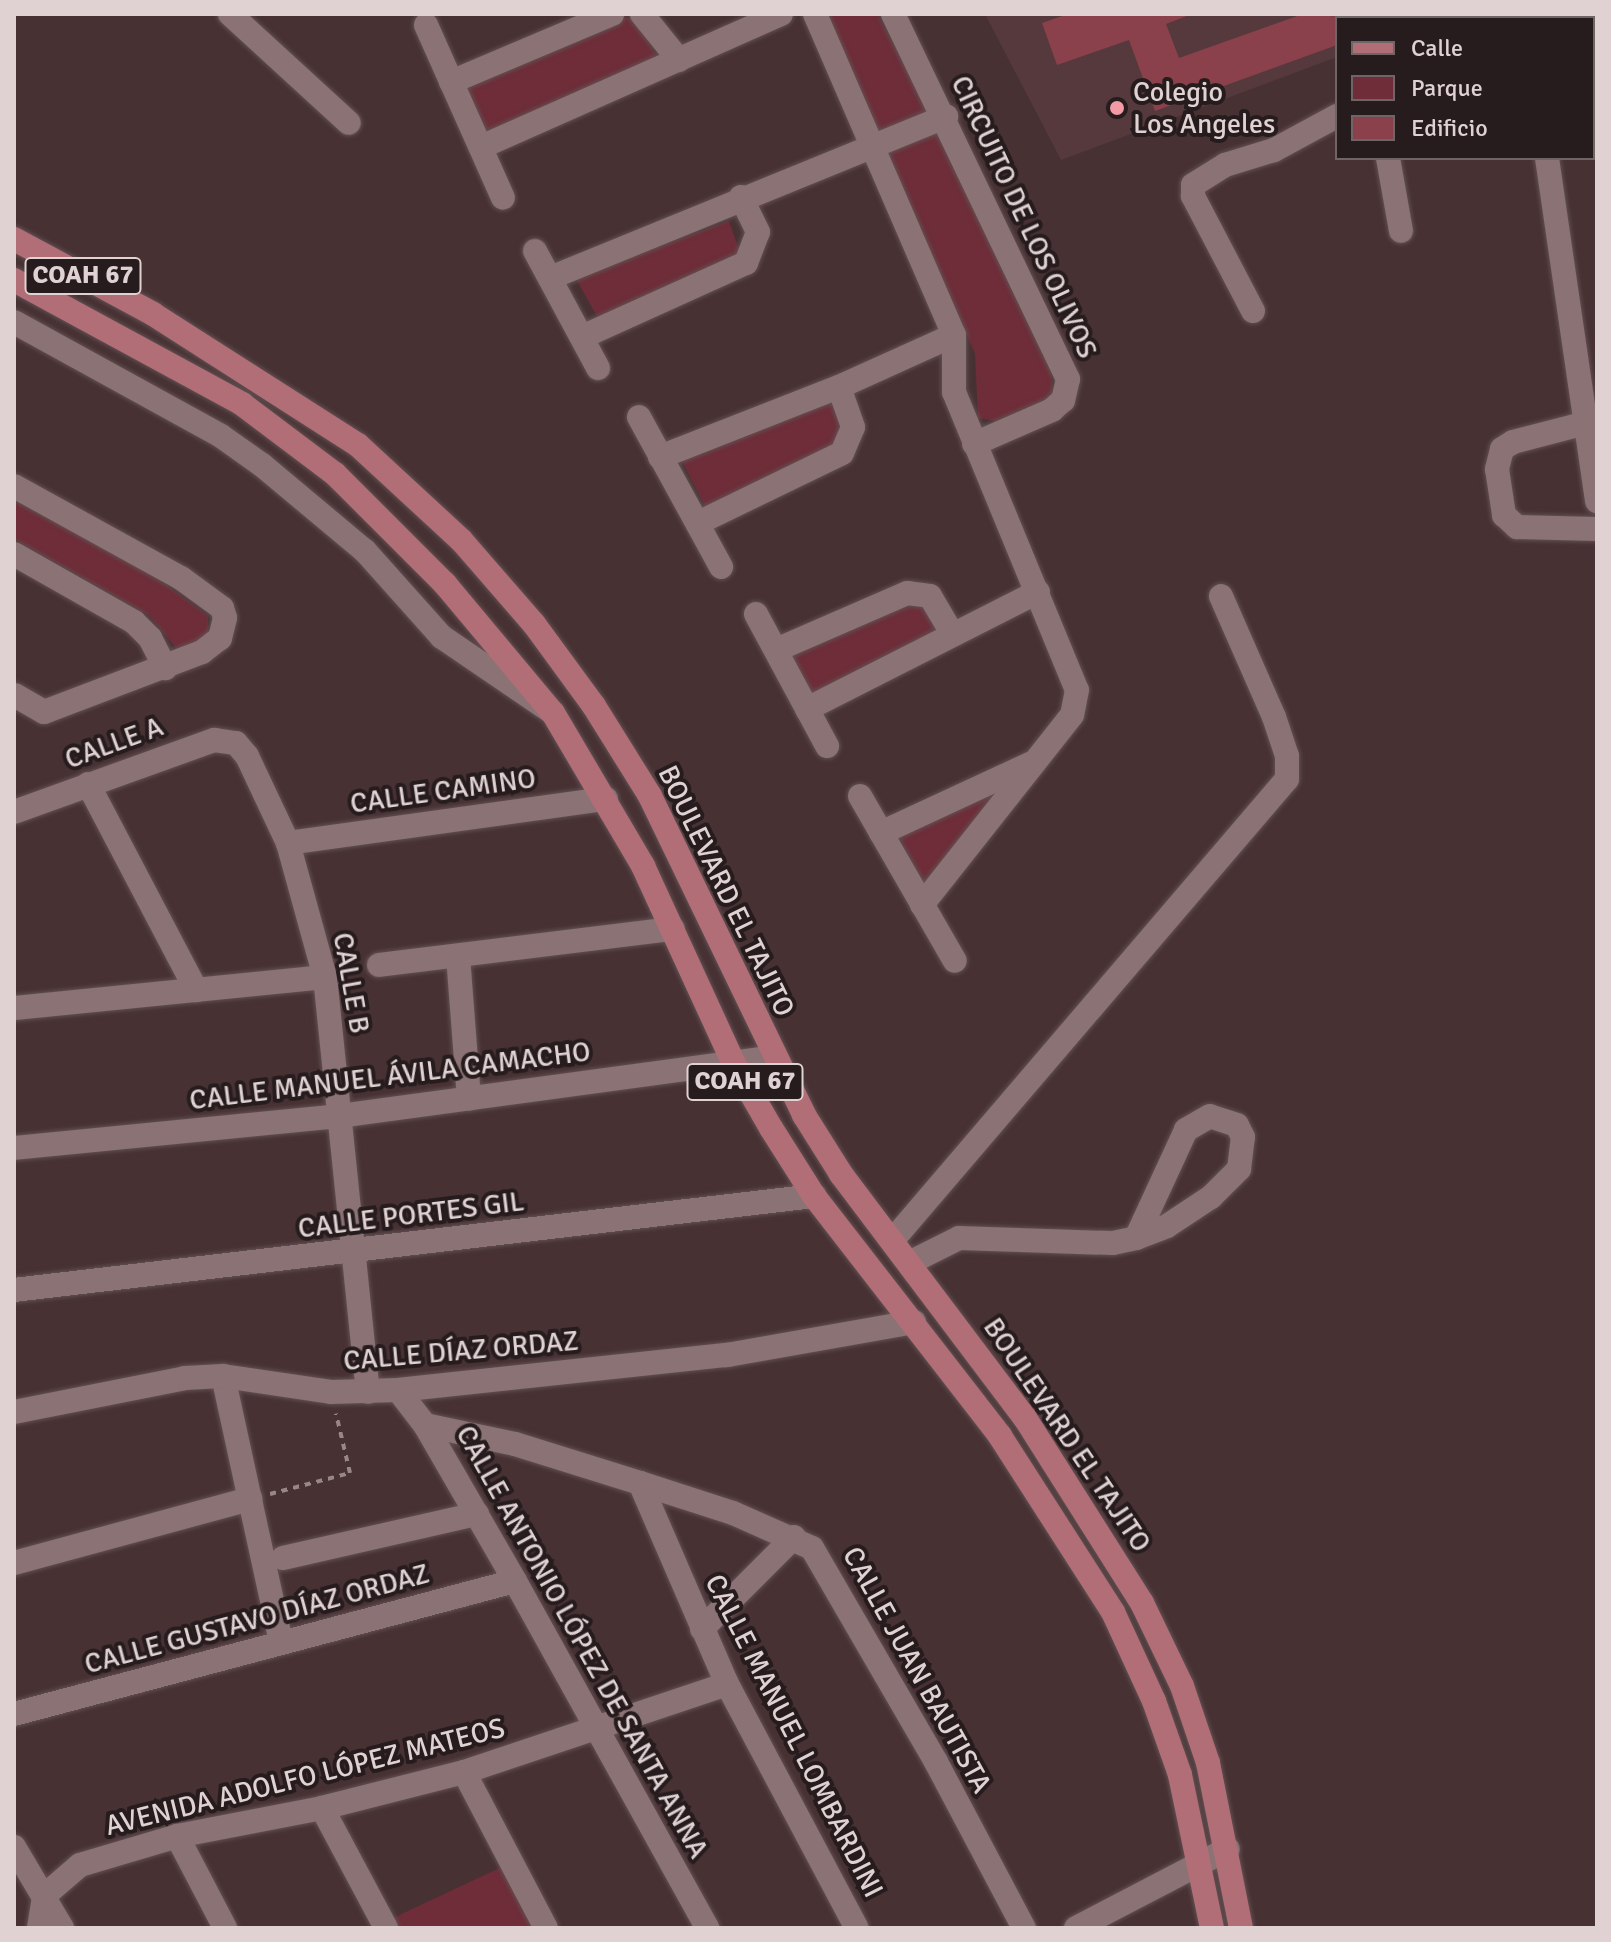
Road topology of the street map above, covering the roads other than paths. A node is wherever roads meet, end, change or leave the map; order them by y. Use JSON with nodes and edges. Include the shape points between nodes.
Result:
{"nodes":[{"id":1,"x":230,"y":14,"type":"edge"},
{"id":2,"x":612,"y":14,"type":"edge"},
{"id":3,"x":642,"y":14,"type":"edge"},
{"id":4,"x":781,"y":14,"type":"edge"},
{"id":5,"x":815,"y":14,"type":"edge"},
{"id":6,"x":893,"y":14,"type":"edge"},
{"id":7,"x":426,"y":25,"type":"dead end"},
{"id":8,"x":679,"y":60,"type":"junction"},
{"id":9,"x":451,"y":82,"type":"junction"},
{"id":10,"x":946,"y":116,"type":"junction"},
{"id":11,"x":1335,"y":117,"type":"edge"},
{"id":12,"x":349,"y":123,"type":"dead end"},
{"id":13,"x":873,"y":145,"type":"junction"},
{"id":14,"x":481,"y":147,"type":"junction"},
{"id":15,"x":1388,"y":160,"type":"edge"},
{"id":16,"x":1547,"y":160,"type":"edge"},
{"id":17,"x":741,"y":197,"type":"junction"},
{"id":18,"x":503,"y":198,"type":"dead end"},
{"id":19,"x":1401,"y":231,"type":"dead end"},
{"id":20,"x":14,"y":239,"type":"edge"},
{"id":21,"x":535,"y":251,"type":"dead end"},
{"id":22,"x":550,"y":278,"type":"junction"},
{"id":23,"x":14,"y":280,"type":"edge"},
{"id":24,"x":1253,"y":311,"type":"dead end"},
{"id":25,"x":153,"y":314,"type":"junction"},
{"id":26,"x":14,"y":322,"type":"edge"},
{"id":27,"x":954,"y":335,"type":"junction"},
{"id":28,"x":582,"y":337,"type":"junction"},
{"id":29,"x":136,"y":344,"type":"junction"},
{"id":30,"x":598,"y":368,"type":"dead end"},
{"id":31,"x":839,"y":387,"type":"junction"},
{"id":32,"x":639,"y":417,"type":"dead end"},
{"id":33,"x":1586,"y":423,"type":"junction"},
{"id":34,"x":974,"y":444,"type":"junction"},
{"id":35,"x":660,"y":457,"type":"junction"},
{"id":36,"x":14,"y":486,"type":"edge"},
{"id":37,"x":1597,"y":501,"type":"edge"},
{"id":38,"x":698,"y":523,"type":"junction"},
{"id":39,"x":1597,"y":529,"type":"edge"},
{"id":40,"x":14,"y":554,"type":"edge"},
{"id":41,"x":721,"y":567,"type":"dead end"},
{"id":42,"x":1038,"y":592,"type":"junction"},
{"id":43,"x":1221,"y":596,"type":"dead end"},
{"id":44,"x":756,"y":614,"type":"dead end"},
{"id":45,"x":953,"y":635,"type":"junction"},
{"id":46,"x":776,"y":650,"type":"junction"},
{"id":47,"x":165,"y":668,"type":"junction"},
{"id":48,"x":14,"y":695,"type":"edge"},
{"id":49,"x":807,"y":709,"type":"junction"},
{"id":50,"x":553,"y":713,"type":"junction"},
{"id":51,"x":236,"y":743,"type":"joint"},
{"id":52,"x":827,"y":746,"type":"dead end"},
{"id":53,"x":1038,"y":760,"type":"junction"},
{"id":54,"x":88,"y":784,"type":"junction"},
{"id":55,"x":860,"y":796,"type":"dead end"},
{"id":56,"x":606,"y":799,"type":"junction"},
{"id":57,"x":14,"y":812,"type":"edge"},
{"id":58,"x":881,"y":833,"type":"junction"},
{"id":59,"x":288,"y":843,"type":"junction"},
{"id":60,"x":922,"y":905,"type":"junction"},
{"id":61,"x":673,"y":929,"type":"junction"},
{"id":62,"x":458,"y":956,"type":"junction"},
{"id":63,"x":955,"y":961,"type":"dead end"},
{"id":64,"x":379,"y":965,"type":"dead end"},
{"id":65,"x":325,"y":977,"type":"junction"},
{"id":66,"x":196,"y":990,"type":"junction"},
{"id":67,"x":14,"y":1008,"type":"edge"},
{"id":68,"x":773,"y":1057,"type":"junction"},
{"id":69,"x":733,"y":1062,"type":"junction"},
{"id":70,"x":469,"y":1099,"type":"junction"},
{"id":71,"x":339,"y":1116,"type":"junction"},
{"id":72,"x":14,"y":1148,"type":"edge"},
{"id":73,"x":814,"y":1196,"type":"junction"},
{"id":74,"x":1136,"y":1238,"type":"junction"},
{"id":75,"x":892,"y":1241,"type":"junction"},
{"id":76,"x":353,"y":1253,"type":"junction"},
{"id":77,"x":909,"y":1263,"type":"junction"},
{"id":78,"x":14,"y":1290,"type":"edge"},
{"id":79,"x":914,"y":1322,"type":"junction"},
{"id":80,"x":223,"y":1376,"type":"junction"},
{"id":81,"x":398,"y":1390,"type":"junction"},
{"id":82,"x":368,"y":1392,"type":"junction"},
{"id":83,"x":14,"y":1412,"type":"edge"},
{"id":84,"x":425,"y":1425,"type":"junction"},
{"id":85,"x":640,"y":1483,"type":"junction"},
{"id":86,"x":250,"y":1499,"type":"junction"},
{"id":87,"x":477,"y":1514,"type":"junction"},
{"id":88,"x":794,"y":1537,"type":"junction"},
{"id":89,"x":283,"y":1558,"type":"dead end"},
{"id":90,"x":14,"y":1563,"type":"edge"},
{"id":91,"x":515,"y":1581,"type":"junction"},
{"id":92,"x":702,"y":1629,"type":"junction"},
{"id":93,"x":281,"y":1643,"type":"junction"},
{"id":94,"x":727,"y":1684,"type":"junction"},
{"id":95,"x":14,"y":1714,"type":"edge"},
{"id":96,"x":595,"y":1730,"type":"junction"},
{"id":97,"x":464,"y":1772,"type":"junction"},
{"id":98,"x":322,"y":1808,"type":"junction"},
{"id":99,"x":177,"y":1836,"type":"junction"},
{"id":100,"x":14,"y":1847,"type":"edge"},
{"id":101,"x":1228,"y":1849,"type":"junction"},
{"id":102,"x":1202,"y":1861,"type":"junction"},
{"id":103,"x":44,"y":1896,"type":"junction"},
{"id":104,"x":39,"y":1928,"type":"edge"},
{"id":105,"x":62,"y":1928,"type":"edge"},
{"id":106,"x":225,"y":1928,"type":"edge"},
{"id":107,"x":386,"y":1928,"type":"edge"},
{"id":108,"x":546,"y":1928,"type":"edge"},
{"id":109,"x":707,"y":1928,"type":"edge"},
{"id":110,"x":857,"y":1928,"type":"edge"},
{"id":111,"x":1024,"y":1928,"type":"edge"},
{"id":112,"x":1076,"y":1928,"type":"edge"},
{"id":113,"x":1212,"y":1928,"type":"edge"},
{"id":114,"x":1241,"y":1928,"type":"edge"}],
"edges":[{"from":1,"to":12,"type":"street"},
{"from":2,"to":9,"type":"street"},
{"from":3,"to":8,"type":"street"},
{"from":4,"to":8,"type":"street"},
{"from":5,"to":13,"type":"street"},
{"from":6,"to":10,"type":"street","name":"CIRCUITO DE LOS OLIVOS"},
{"from":7,"to":9,"type":"street"},
{"from":8,"to":14,"type":"street"},
{"from":9,"to":14,"type":"street"},
{"from":10,"to":13,"type":"street"},
{"from":10,"to":34,"type":"street","name":"CIRCUITO DE LOS OLIVOS","via":[[1068,379],[1063,400],[1052,410]]},
{"from":11,"to":24,"type":"street","via":[[1287,144],[1225,165],[1193,185],[1193,196]]},
{"from":13,"to":17,"type":"street"},
{"from":13,"to":27,"type":"street"},
{"from":14,"to":18,"type":"street"},
{"from":15,"to":19,"type":"street"},
{"from":16,"to":33,"type":"street"},
{"from":17,"to":22,"type":"street"},
{"from":17,"to":28,"type":"street","via":[[758,232],[746,263]]},
{"from":20,"to":25,"type":"main road","name":"BOULEVARD EL TAJITO","number":"COAH 67"},
{"from":21,"to":22,"type":"street"},
{"from":22,"to":28,"type":"street"},
{"from":23,"to":29,"type":"main road","name":"BOULEVARD EL TAJITO","number":"COAH 67"},
{"from":25,"to":29,"type":"main road"},
{"from":25,"to":68,"type":"main road","name":"BOULEVARD EL TAJITO","number":"COAH 67","via":[[358,445],[461,540],[534,624],[650,796]]},
{"from":26,"to":50,"type":"street","via":[[221,436],[262,465],[365,551],[442,637]]},
{"from":27,"to":31,"type":"street"},
{"from":27,"to":34,"type":"street","via":[[954,392]]},
{"from":28,"to":30,"type":"street"},
{"from":29,"to":50,"type":"main road","name":"BOULEVARD EL TAJITO","number":"COAH 67","via":[[242,404],[335,474],[445,584]]},
{"from":31,"to":35,"type":"street"},
{"from":31,"to":38,"type":"street","via":[[853,427],[842,453]]},
{"from":32,"to":35,"type":"street"},
{"from":33,"to":37,"type":"street"},
{"from":33,"to":39,"type":"street","via":[[1513,442],[1502,449],[1497,469],[1504,515],[1517,527]]},
{"from":34,"to":42,"type":"street"},
{"from":35,"to":38,"type":"street"},
{"from":36,"to":47,"type":"street","via":[[181,578],[222,608],[220,638]]},
{"from":38,"to":41,"type":"street"},
{"from":40,"to":47,"type":"street","via":[[134,622],[150,638]]},
{"from":42,"to":45,"type":"street"},
{"from":42,"to":53,"type":"street","via":[[1076,678],[1076,702]]},
{"from":43,"to":75,"type":"street","via":[[1274,717],[1287,756],[1287,779]]},
{"from":44,"to":46,"type":"street"},
{"from":45,"to":46,"type":"street","via":[[930,596],[907,593]]},
{"from":45,"to":49,"type":"street"},
{"from":46,"to":49,"type":"street"},
{"from":47,"to":48,"type":"street","via":[[44,712]]},
{"from":49,"to":52,"type":"street"},
{"from":50,"to":56,"type":"main road","name":"BOULEVARD EL TAJITO","number":"COAH 67"},
{"from":51,"to":54,"type":"street","name":"CALLE A","via":[[214,740]]},
{"from":51,"to":59,"type":"street","name":"CALLE B"},
{"from":53,"to":58,"type":"street"},
{"from":53,"to":60,"type":"street"},
{"from":54,"to":57,"type":"street","name":"CALLE A"},
{"from":54,"to":66,"type":"street"},
{"from":55,"to":58,"type":"street"},
{"from":56,"to":59,"type":"street","name":"CALLE CAMINO"},
{"from":56,"to":61,"type":"main road","name":"BOULEVARD EL TAJITO","number":"COAH 67"},
{"from":58,"to":60,"type":"street"},
{"from":59,"to":65,"type":"street","name":"CALLE B"},
{"from":60,"to":63,"type":"street"},
{"from":61,"to":62,"type":"street"},
{"from":61,"to":69,"type":"main road","name":"BOULEVARD EL TAJITO","number":"COAH 67"},
{"from":62,"to":64,"type":"street"},
{"from":62,"to":70,"type":"street"},
{"from":65,"to":66,"type":"street"},
{"from":65,"to":71,"type":"street","name":"CALLE B"},
{"from":66,"to":67,"type":"street"},
{"from":68,"to":69,"type":"street","name":"CALLE MANUEL ÁVILA CAMACHO"},
{"from":68,"to":75,"type":"main road","name":"BOULEVARD EL TAJITO","number":"COAH 67","via":[[841,1174]]},
{"from":69,"to":70,"type":"street","name":"CALLE MANUEL ÁVILA CAMACHO"},
{"from":69,"to":73,"type":"main road","name":"BOULEVARD EL TAJITO","number":"COAH 67"},
{"from":70,"to":71,"type":"street","name":"CALLE MANUEL ÁVILA CAMACHO"},
{"from":71,"to":72,"type":"street","name":"CALLE MANUEL ÁVILA CAMACHO"},
{"from":71,"to":76,"type":"street","name":"CALLE B"},
{"from":73,"to":76,"type":"street","name":"CALLE PORTES GIL"},
{"from":73,"to":79,"type":"main road","name":"BOULEVARD EL TAJITO","number":"COAH 67"},
{"from":74,"to":74,"type":"street","via":[[1186,1130],[1210,1116],[1237,1125],[1243,1137],[1239,1169],[1189,1213]]},
{"from":74,"to":77,"type":"street","via":[[1087,1244],[959,1238]]},
{"from":75,"to":77,"type":"main road","name":"BOULEVARD EL TAJITO","number":"COAH 67"},
{"from":76,"to":78,"type":"street","name":"CALLE PORTES GIL"},
{"from":76,"to":82,"type":"street","name":"CALLE B"},
{"from":77,"to":101,"type":"main road","name":"BOULEVARD EL TAJITO","number":"COAH 67","via":[[1025,1418],[1142,1603],[1182,1686]]},
{"from":79,"to":81,"type":"street","name":"CALLE DÍAZ ORDAZ","via":[[727,1355]]},
{"from":79,"to":102,"type":"main road","name":"BOULEVARD EL TAJITO","number":"COAH 67","via":[[1000,1436],[1113,1612],[1154,1701]]},
{"from":80,"to":82,"type":"street","name":"CALLE DÍAZ ORDAZ","via":[[331,1392]]},
{"from":80,"to":83,"type":"street","name":"CALLE DÍAZ ORDAZ","via":[[185,1378]]},
{"from":80,"to":86,"type":"street"},
{"from":81,"to":82,"type":"street","name":"CALLE DÍAZ ORDAZ"},
{"from":81,"to":84,"type":"street","name":"CALLE ANTONIO LÓPEZ DE SANTA ANNA"},
{"from":84,"to":85,"type":"street","name":"CALLE JUAN BAUTISTA","via":[[515,1444]]},
{"from":84,"to":87,"type":"street","name":"CALLE ANTONIO LÓPEZ DE SANTA ANNA"},
{"from":85,"to":88,"type":"street","name":"CALLE JUAN BAUTISTA"},
{"from":85,"to":92,"type":"street","name":"CALLE MANUEL LOMBARDINI"},
{"from":86,"to":90,"type":"street"},
{"from":86,"to":93,"type":"street"},
{"from":87,"to":89,"type":"street"},
{"from":87,"to":91,"type":"street","name":"CALLE ANTONIO LÓPEZ DE SANTA ANNA"},
{"from":88,"to":92,"type":"street"},
{"from":88,"to":111,"type":"street","name":"CALLE JUAN BAUTISTA","via":[[825,1563]]},
{"from":91,"to":93,"type":"street","name":"CALLE GUSTAVO DÍAZ ORDAZ"},
{"from":91,"to":96,"type":"street","name":"CALLE ANTONIO LÓPEZ DE SANTA ANNA"},
{"from":92,"to":94,"type":"street","name":"CALLE MANUEL LOMBARDINI"},
{"from":93,"to":95,"type":"street","name":"CALLE GUSTAVO DÍAZ ORDAZ"},
{"from":94,"to":96,"type":"street","name":"AVENIDA ADOLFO LÓPEZ MATEOS"},
{"from":94,"to":110,"type":"street","name":"CALLE MANUEL LOMBARDINI"},
{"from":96,"to":97,"type":"street","name":"AVENIDA ADOLFO LÓPEZ MATEOS"},
{"from":96,"to":109,"type":"street","name":"CALLE ANTONIO LÓPEZ DE SANTA ANNA"},
{"from":97,"to":98,"type":"street","name":"AVENIDA ADOLFO LÓPEZ MATEOS"},
{"from":97,"to":108,"type":"street"},
{"from":98,"to":99,"type":"street","name":"AVENIDA ADOLFO LÓPEZ MATEOS"},
{"from":98,"to":107,"type":"street"},
{"from":99,"to":103,"type":"street","name":"AVENIDA ADOLFO LÓPEZ MATEOS","via":[[80,1865]]},
{"from":99,"to":106,"type":"street"},
{"from":100,"to":103,"type":"street"},
{"from":101,"to":102,"type":"street"},
{"from":101,"to":114,"type":"main road","name":"BOULEVARD EL TAJITO","number":"COAH 67"},
{"from":102,"to":112,"type":"street"},
{"from":102,"to":113,"type":"main road","name":"BOULEVARD EL TAJITO","number":"COAH 67"},
{"from":103,"to":104,"type":"street"},
{"from":103,"to":105,"type":"street"}]}
